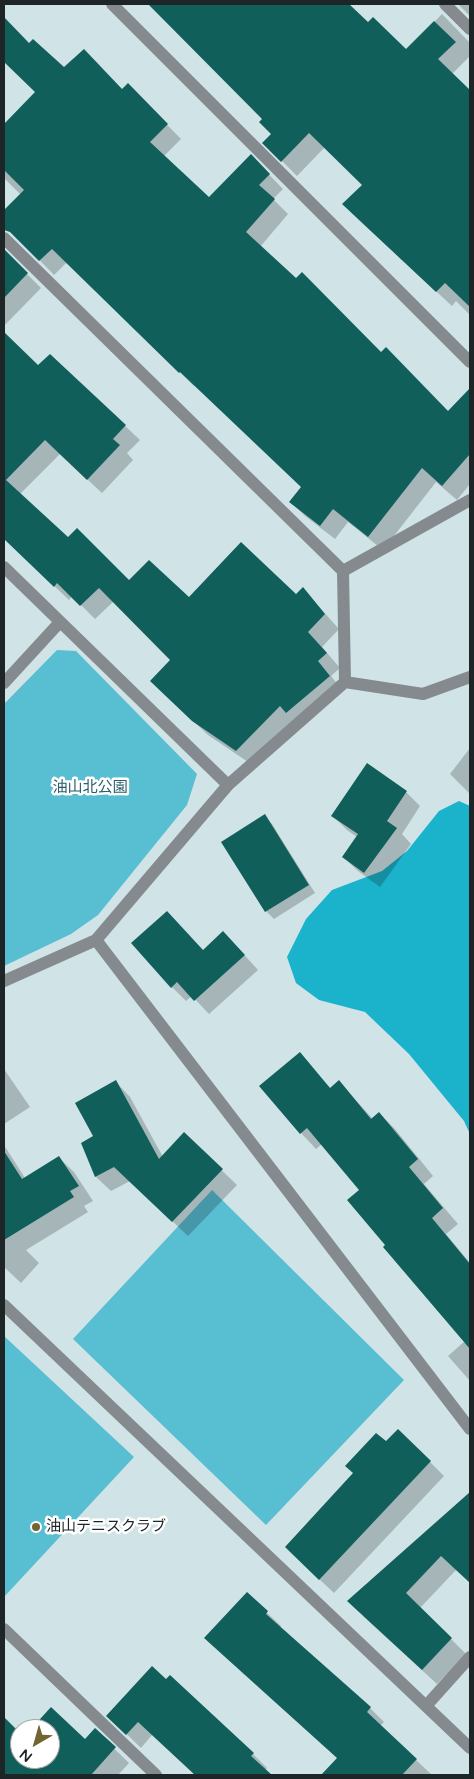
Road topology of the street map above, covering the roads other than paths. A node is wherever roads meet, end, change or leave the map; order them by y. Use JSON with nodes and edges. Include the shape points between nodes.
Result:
{"nodes":[{"id":1,"x":112,"y":4,"type":"edge"},
{"id":2,"x":445,"y":4,"type":"edge"},
{"id":3,"x":470,"y":29,"type":"edge"},
{"id":4,"x":4,"y":238,"type":"edge"},
{"id":5,"x":470,"y":362,"type":"edge"},
{"id":6,"x":470,"y":500,"type":"edge"},
{"id":7,"x":4,"y":567,"type":"edge"},
{"id":8,"x":344,"y":571,"type":"junction"},
{"id":9,"x":60,"y":622,"type":"junction"},
{"id":10,"x":470,"y":678,"type":"edge"},
{"id":11,"x":345,"y":682,"type":"junction"},
{"id":12,"x":4,"y":683,"type":"edge"},
{"id":13,"x":228,"y":784,"type":"junction"},
{"id":14,"x":96,"y":940,"type":"junction"},
{"id":15,"x":4,"y":981,"type":"edge"},
{"id":16,"x":4,"y":1305,"type":"edge"},
{"id":17,"x":470,"y":1429,"type":"edge"},
{"id":18,"x":4,"y":1629,"type":"edge"},
{"id":19,"x":470,"y":1657,"type":"edge"},
{"id":20,"x":426,"y":1706,"type":"junction"},
{"id":21,"x":470,"y":1748,"type":"edge"},
{"id":22,"x":156,"y":1775,"type":"edge"}],
"edges":[{"from":1,"to":5,"type":"street"},
{"from":2,"to":3,"type":"street"},
{"from":4,"to":8,"type":"street"},
{"from":6,"to":8,"type":"street"},
{"from":7,"to":9,"type":"street"},
{"from":8,"to":11,"type":"street"},
{"from":9,"to":12,"type":"street"},
{"from":9,"to":13,"type":"street"},
{"from":10,"to":11,"type":"street","via":[[423,694]]},
{"from":11,"to":13,"type":"street"},
{"from":13,"to":14,"type":"street"},
{"from":14,"to":15,"type":"street"},
{"from":14,"to":17,"type":"street"},
{"from":16,"to":20,"type":"street"},
{"from":18,"to":22,"type":"street"},
{"from":19,"to":20,"type":"street"},
{"from":20,"to":21,"type":"street"}]}
